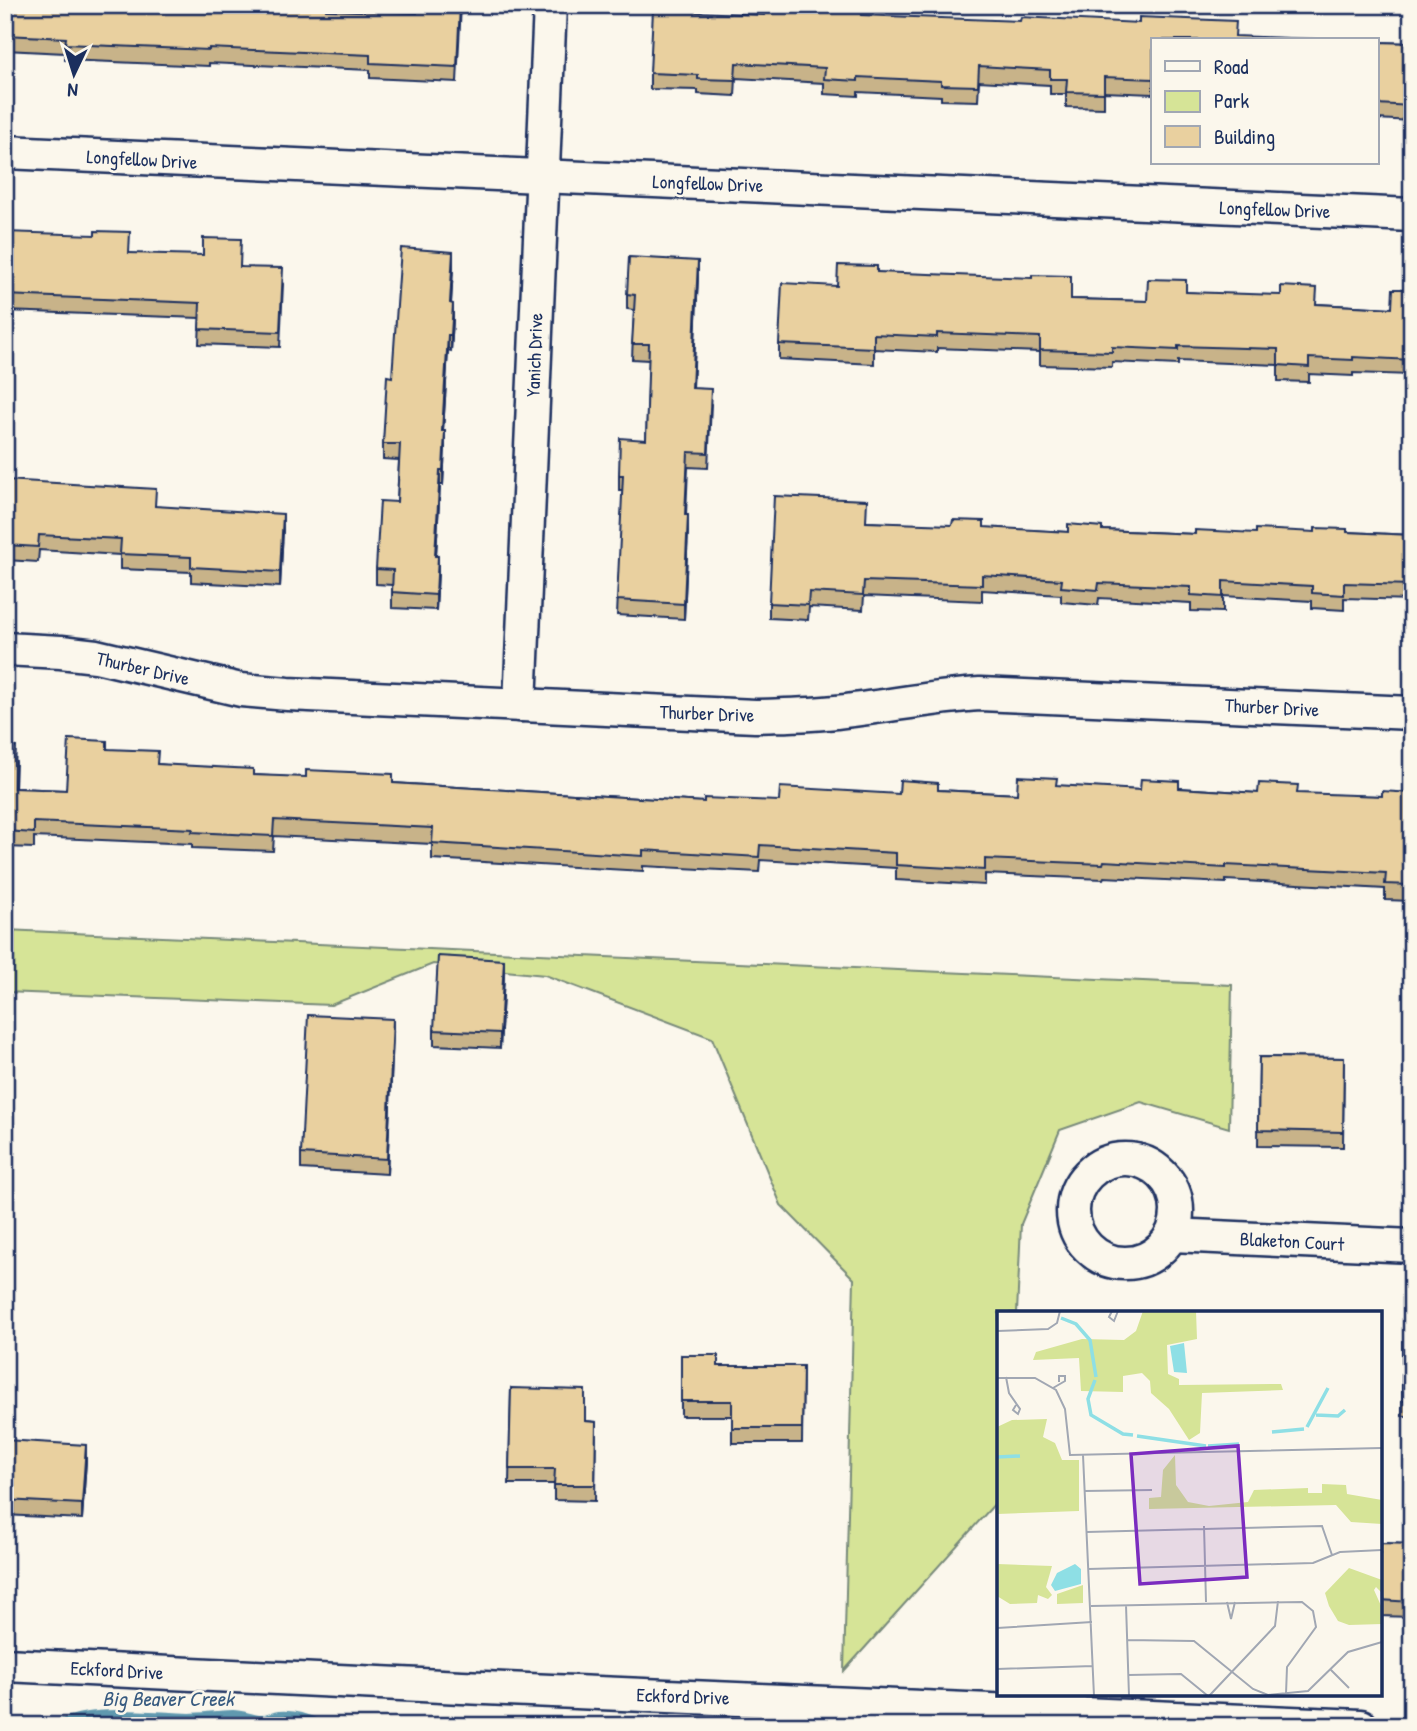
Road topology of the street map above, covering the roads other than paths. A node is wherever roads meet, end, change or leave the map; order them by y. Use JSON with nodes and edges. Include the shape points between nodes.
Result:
{"nodes":[{"id":1,"x":550,"y":5,"type":"edge"},
{"id":2,"x":5,"y":152,"type":"edge"},
{"id":3,"x":542,"y":177,"type":"junction"},
{"id":4,"x":1412,"y":215,"type":"edge"},
{"id":5,"x":5,"y":649,"type":"edge"},
{"id":6,"x":520,"y":705,"type":"junction"},
{"id":7,"x":1412,"y":713,"type":"edge"},
{"id":8,"x":1172,"y":1235,"type":"dead end"},
{"id":9,"x":1412,"y":1246,"type":"edge"},
{"id":10,"x":5,"y":1665,"type":"edge"},
{"id":11,"x":1361,"y":1726,"type":"edge"}],
"edges":[{"from":1,"to":3,"type":"street","name":"Yanich Drive"},
{"from":2,"to":3,"type":"street","name":"Longfellow Drive"},
{"from":3,"to":4,"type":"street","name":"Longfellow Drive"},
{"from":3,"to":6,"type":"street","name":"Yanich Drive"},
{"from":5,"to":6,"type":"street","name":"Thurber Drive","via":[[106,658],[241,690]]},
{"from":6,"to":7,"type":"street","name":"Thurber Drive","via":[[755,716],[837,712],[980,694]]},
{"from":8,"to":9,"type":"street","name":"Blaketon Court"},
{"from":10,"to":11,"type":"street","name":"Eckford Drive"}]}
